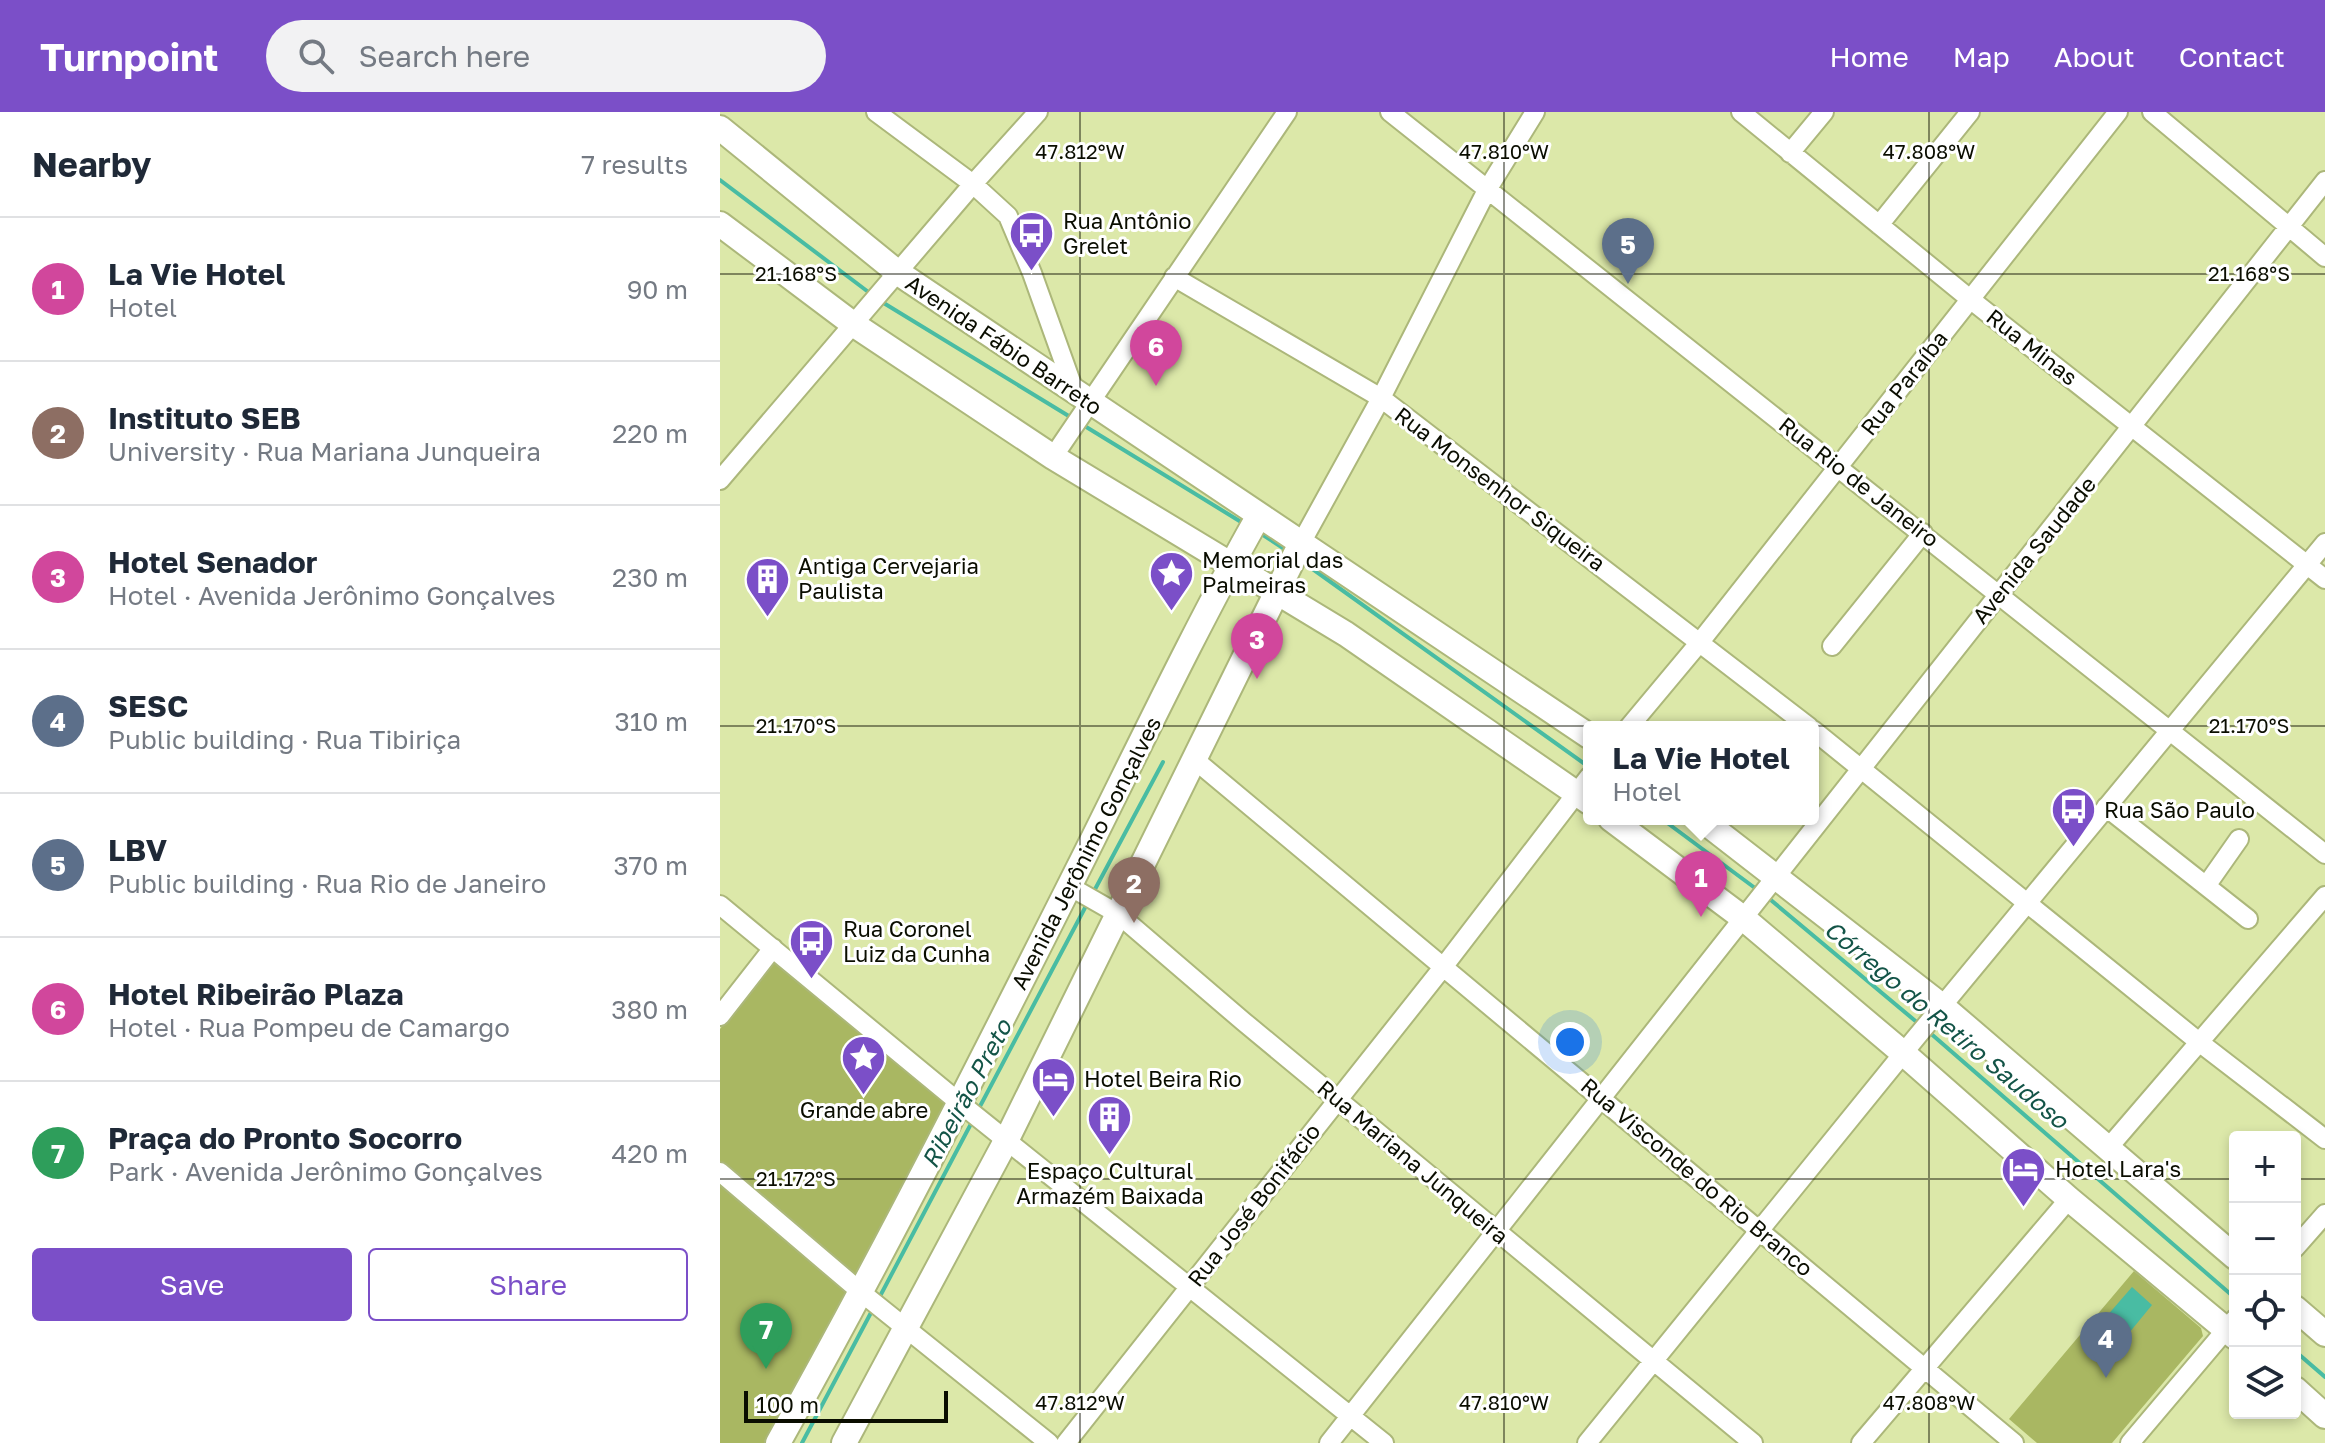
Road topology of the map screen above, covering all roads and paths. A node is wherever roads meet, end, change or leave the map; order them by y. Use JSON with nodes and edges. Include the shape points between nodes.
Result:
{"nodes":[{"id":1,"x":876,"y":112,"type":"edge"},
{"id":2,"x":1038,"y":112,"type":"edge"},
{"id":3,"x":1287,"y":112,"type":"edge"},
{"id":4,"x":1390,"y":112,"type":"edge"},
{"id":5,"x":1535,"y":112,"type":"edge"},
{"id":6,"x":1741,"y":112,"type":"edge"},
{"id":7,"x":1824,"y":112,"type":"edge"},
{"id":8,"x":1970,"y":112,"type":"edge"},
{"id":9,"x":2118,"y":112,"type":"edge"},
{"id":10,"x":2152,"y":112,"type":"edge"},
{"id":11,"x":720,"y":128,"type":"edge"},
{"id":12,"x":1790,"y":153,"type":"junction"},
{"id":13,"x":2325,"y":181,"type":"edge"},
{"id":14,"x":973,"y":184,"type":"junction"},
{"id":15,"x":1487,"y":190,"type":"junction"},
{"id":16,"x":720,"y":224,"type":"edge"},
{"id":17,"x":1879,"y":225,"type":"junction"},
{"id":18,"x":2288,"y":226,"type":"junction"},
{"id":19,"x":2325,"y":257,"type":"edge"},
{"id":20,"x":895,"y":274,"type":"junction"},
{"id":21,"x":1174,"y":277,"type":"junction"},
{"id":22,"x":1970,"y":299,"type":"junction"},
{"id":23,"x":858,"y":318,"type":"junction"},
{"id":24,"x":1381,"y":398,"type":"junction"},
{"id":25,"x":1083,"y":402,"type":"junction"},
{"id":26,"x":2132,"y":426,"type":"junction"},
{"id":27,"x":1055,"y":454,"type":"junction"},
{"id":28,"x":1839,"y":466,"type":"junction"},
{"id":29,"x":720,"y":480,"type":"edge"},
{"id":30,"x":1256,"y":522,"type":"junction"},
{"id":31,"x":1923,"y":533,"type":"junction"},
{"id":32,"x":2325,"y":543,"type":"edge"},
{"id":33,"x":1298,"y":550,"type":"junction"},
{"id":34,"x":1234,"y":560,"type":"junction"},
{"id":35,"x":2307,"y":565,"type":"junction"},
{"id":36,"x":2325,"y":579,"type":"edge"},
{"id":37,"x":1279,"y":588,"type":"junction"},
{"id":38,"x":1998,"y":593,"type":"junction"},
{"id":39,"x":1700,"y":642,"type":"junction"},
{"id":40,"x":1832,"y":646,"type":"dead end"},
{"id":41,"x":1634,"y":721,"type":"edge"},
{"id":42,"x":1801,"y":721,"type":"edge"},
{"id":43,"x":2170,"y":731,"type":"junction"},
{"id":44,"x":1583,"y":732,"type":"edge"},
{"id":45,"x":1819,"y":735,"type":"edge"},
{"id":46,"x":1195,"y":760,"type":"junction"},
{"id":47,"x":1862,"y":768,"type":"junction"},
{"id":48,"x":1583,"y":788,"type":"edge"},
{"id":49,"x":1583,"y":792,"type":"edge"},
{"id":50,"x":2106,"y":807,"type":"junction"},
{"id":51,"x":1819,"y":823,"type":"edge"},
{"id":52,"x":1620,"y":825,"type":"edge"},
{"id":53,"x":1708,"y":825,"type":"edge"},
{"id":54,"x":1817,"y":825,"type":"edge"},
{"id":55,"x":2239,"y":839,"type":"dead end"},
{"id":56,"x":2325,"y":854,"type":"edge"},
{"id":57,"x":1773,"y":881,"type":"junction"},
{"id":58,"x":2206,"y":886,"type":"junction"},
{"id":59,"x":1074,"y":888,"type":"junction"},
{"id":60,"x":2325,"y":896,"type":"edge"},
{"id":61,"x":2028,"y":903,"type":"junction"},
{"id":62,"x":720,"y":905,"type":"edge"},
{"id":63,"x":1112,"y":910,"type":"junction"},
{"id":64,"x":1747,"y":914,"type":"junction"},
{"id":65,"x":2248,"y":919,"type":"dead end"},
{"id":66,"x":773,"y":948,"type":"junction"},
{"id":67,"x":1444,"y":966,"type":"junction"},
{"id":68,"x":1938,"y":1011,"type":"junction"},
{"id":69,"x":720,"y":1016,"type":"edge"},
{"id":70,"x":2199,"y":1042,"type":"junction"},
{"id":71,"x":1908,"y":1047,"type":"junction"},
{"id":72,"x":1603,"y":1098,"type":"junction"},
{"id":73,"x":1337,"y":1099,"type":"junction"},
{"id":74,"x":966,"y":1107,"type":"junction"},
{"id":75,"x":1002,"y":1135,"type":"junction"},
{"id":76,"x":2325,"y":1139,"type":"edge"},
{"id":77,"x":2109,"y":1147,"type":"junction"},
{"id":78,"x":720,"y":1172,"type":"edge"},
{"id":79,"x":2069,"y":1199,"type":"junction"},
{"id":80,"x":2325,"y":1214,"type":"edge"},
{"id":81,"x":1761,"y":1230,"type":"junction"},
{"id":82,"x":1496,"y":1231,"type":"junction"},
{"id":83,"x":2301,"y":1241,"type":"edge"},
{"id":84,"x":2229,"y":1252,"type":"edge"},
{"id":85,"x":1190,"y":1285,"type":"junction"},
{"id":86,"x":868,"y":1297,"type":"junction"},
{"id":87,"x":2301,"y":1313,"type":"edge"},
{"id":88,"x":902,"y":1324,"type":"junction"},
{"id":89,"x":2229,"y":1326,"type":"edge"},
{"id":90,"x":2229,"y":1331,"type":"edge"},
{"id":91,"x":2325,"y":1334,"type":"edge"},
{"id":92,"x":1655,"y":1362,"type":"junction"},
{"id":93,"x":1924,"y":1368,"type":"junction"},
{"id":94,"x":2301,"y":1394,"type":"edge"},
{"id":95,"x":1351,"y":1416,"type":"junction"},
{"id":96,"x":2325,"y":1416,"type":"edge"},
{"id":97,"x":778,"y":1443,"type":"edge"},
{"id":98,"x":844,"y":1443,"type":"edge"},
{"id":99,"x":1049,"y":1443,"type":"edge"},
{"id":100,"x":1066,"y":1443,"type":"edge"},
{"id":101,"x":1329,"y":1443,"type":"edge"},
{"id":102,"x":1384,"y":1443,"type":"edge"},
{"id":103,"x":1587,"y":1443,"type":"edge"},
{"id":104,"x":1753,"y":1443,"type":"edge"},
{"id":105,"x":1861,"y":1443,"type":"edge"},
{"id":106,"x":2014,"y":1443,"type":"edge"},
{"id":107,"x":2130,"y":1443,"type":"edge"}],
"edges":[{"from":1,"to":14,"type":"street"},
{"from":2,"to":14,"type":"street"},
{"from":3,"to":21,"type":"street"},
{"from":4,"to":15,"type":"street","name":"Rua Rio de Janeiro"},
{"from":5,"to":15,"type":"street"},
{"from":6,"to":12,"type":"street","name":"Rua Minas"},
{"from":7,"to":12,"type":"street"},
{"from":8,"to":17,"type":"street"},
{"from":9,"to":22,"type":"street","name":"Rua Paraíba"},
{"from":10,"to":18,"type":"street"},
{"from":11,"to":20,"type":"main road","name":"Avenida Fábio Barreto"},
{"from":12,"to":17,"type":"street","name":"Rua Minas"},
{"from":13,"to":18,"type":"street","name":"Avenida Saudade"},
{"from":14,"to":20,"type":"street"},
{"from":14,"to":25,"type":"street","via":[[1008,216]]},
{"from":15,"to":24,"type":"street"},
{"from":15,"to":28,"type":"street","name":"Rua Rio de Janeiro"},
{"from":16,"to":23,"type":"main road"},
{"from":17,"to":22,"type":"street","name":"Rua Minas"},
{"from":18,"to":19,"type":"street"},
{"from":18,"to":26,"type":"street","name":"Avenida Saudade"},
{"from":20,"to":23,"type":"street"},
{"from":20,"to":25,"type":"main road","name":"Avenida Fábio Barreto"},
{"from":21,"to":24,"type":"street","name":"Rua Monsenhor Siqueira"},
{"from":21,"to":25,"type":"street"},
{"from":22,"to":26,"type":"street","name":"Rua Minas"},
{"from":22,"to":28,"type":"street","name":"Rua Paraíba"},
{"from":23,"to":27,"type":"main road"},
{"from":23,"to":29,"type":"street"},
{"from":24,"to":33,"type":"street"},
{"from":24,"to":39,"type":"street","name":"Rua Monsenhor Siqueira"},
{"from":25,"to":27,"type":"street"},
{"from":25,"to":30,"type":"main road","name":"Avenida Fábio Barreto"},
{"from":26,"to":35,"type":"street","name":"Rua Minas"},
{"from":26,"to":38,"type":"street","name":"Avenida Saudade"},
{"from":27,"to":34,"type":"main road"},
{"from":28,"to":31,"type":"street","name":"Rua Rio de Janeiro"},
{"from":28,"to":39,"type":"street","name":"Rua Paraíba"},
{"from":30,"to":33,"type":"main road","name":"Avenida Fábio Barreto"},
{"from":30,"to":34,"type":"main road","name":"Avenida Jerônimo Gonçalves"},
{"from":31,"to":38,"type":"street","name":"Rua Rio de Janeiro"},
{"from":31,"to":40,"type":"street"},
{"from":32,"to":35,"type":"street"},
{"from":33,"to":37,"type":"main road"},
{"from":33,"to":44,"type":"main road","name":"Avenida Fábio Barreto"},
{"from":34,"to":37,"type":"main road"},
{"from":34,"to":59,"type":"main road","name":"Avenida Jerônimo Gonçalves"},
{"from":35,"to":36,"type":"street","name":"Rua Minas"},
{"from":35,"to":43,"type":"street"},
{"from":37,"to":46,"type":"main road"},
{"from":37,"to":48,"type":"main road"},
{"from":38,"to":43,"type":"street","name":"Rua Rio de Janeiro"},
{"from":38,"to":47,"type":"street","name":"Avenida Saudade"},
{"from":39,"to":41,"type":"street","name":"Rua Paraíba"},
{"from":39,"to":42,"type":"street","name":"Rua Monsenhor Siqueira"},
{"from":43,"to":50,"type":"street"},
{"from":43,"to":56,"type":"street","name":"Rua Rio de Janeiro"},
{"from":45,"to":47,"type":"street","name":"Rua Monsenhor Siqueira"},
{"from":46,"to":63,"type":"main road"},
{"from":46,"to":67,"type":"street","name":"Rua Visconde do Rio Branco"},
{"from":47,"to":51,"type":"street","name":"Avenida Saudade"},
{"from":47,"to":61,"type":"street","name":"Rua Monsenhor Siqueira"},
{"from":49,"to":67,"type":"street","name":"Rua José Bonifácio"},
{"from":50,"to":58,"type":"street"},
{"from":50,"to":61,"type":"street"},
{"from":52,"to":64,"type":"main road"},
{"from":53,"to":57,"type":"main road"},
{"from":54,"to":57,"type":"street","name":"Avenida Saudade"},
{"from":55,"to":58,"type":"street"},
{"from":57,"to":64,"type":"street","name":"Avenida Saudade"},
{"from":57,"to":68,"type":"main road"},
{"from":58,"to":65,"type":"street"},
{"from":59,"to":63,"type":"street","name":"Rua Mariana Junqueira"},
{"from":59,"to":74,"type":"main road","name":"Avenida Jerônimo Gonçalves"},
{"from":60,"to":70,"type":"street"},
{"from":61,"to":68,"type":"street"},
{"from":61,"to":70,"type":"street","name":"Rua Monsenhor Siqueira"},
{"from":62,"to":66,"type":"street"},
{"from":63,"to":73,"type":"street","name":"Rua Mariana Junqueira"},
{"from":63,"to":75,"type":"main road"},
{"from":64,"to":71,"type":"main road"},
{"from":64,"to":72,"type":"street","name":"Avenida Saudade"},
{"from":66,"to":69,"type":"street"},
{"from":66,"to":74,"type":"street"},
{"from":67,"to":72,"type":"street","name":"Rua Visconde do Rio Branco"},
{"from":67,"to":73,"type":"street","name":"Rua José Bonifácio"},
{"from":68,"to":71,"type":"street"},
{"from":68,"to":77,"type":"main road"},
{"from":70,"to":76,"type":"street","name":"Rua Monsenhor Siqueira"},
{"from":70,"to":77,"type":"street"},
{"from":71,"to":79,"type":"main road"},
{"from":71,"to":81,"type":"street"},
{"from":72,"to":81,"type":"street","name":"Rua Visconde do Rio Branco"},
{"from":72,"to":82,"type":"street","name":"Avenida Saudade"},
{"from":73,"to":82,"type":"street","name":"Rua Mariana Junqueira"},
{"from":73,"to":85,"type":"street","name":"Rua José Bonifácio"},
{"from":74,"to":75,"type":"street"},
{"from":74,"to":86,"type":"main road","name":"Avenida Jerônimo Gonçalves"},
{"from":75,"to":85,"type":"street"},
{"from":75,"to":88,"type":"main road"},
{"from":77,"to":84,"type":"main road"},
{"from":78,"to":86,"type":"street"},
{"from":79,"to":89,"type":"main road"},
{"from":79,"to":93,"type":"street"},
{"from":80,"to":83,"type":"street"},
{"from":81,"to":92,"type":"street"},
{"from":81,"to":93,"type":"street","name":"Rua Visconde do Rio Branco"},
{"from":82,"to":92,"type":"street","name":"Rua Mariana Junqueira"},
{"from":82,"to":95,"type":"street","name":"Avenida Saudade"},
{"from":85,"to":95,"type":"street"},
{"from":85,"to":100,"type":"street","name":"Rua José Bonifácio"},
{"from":86,"to":88,"type":"street"},
{"from":86,"to":97,"type":"main road","name":"Avenida Jerônimo Gonçalves"},
{"from":87,"to":91,"type":"main road"},
{"from":88,"to":98,"type":"main road"},
{"from":88,"to":99,"type":"street"},
{"from":90,"to":107,"type":"street"},
{"from":92,"to":103,"type":"street"},
{"from":92,"to":104,"type":"street","name":"Rua Mariana Junqueira"},
{"from":93,"to":105,"type":"street"},
{"from":93,"to":106,"type":"street","name":"Rua Visconde do Rio Branco"},
{"from":94,"to":96,"type":"main road"},
{"from":95,"to":101,"type":"street","name":"Avenida Saudade"},
{"from":95,"to":102,"type":"street"}]}
